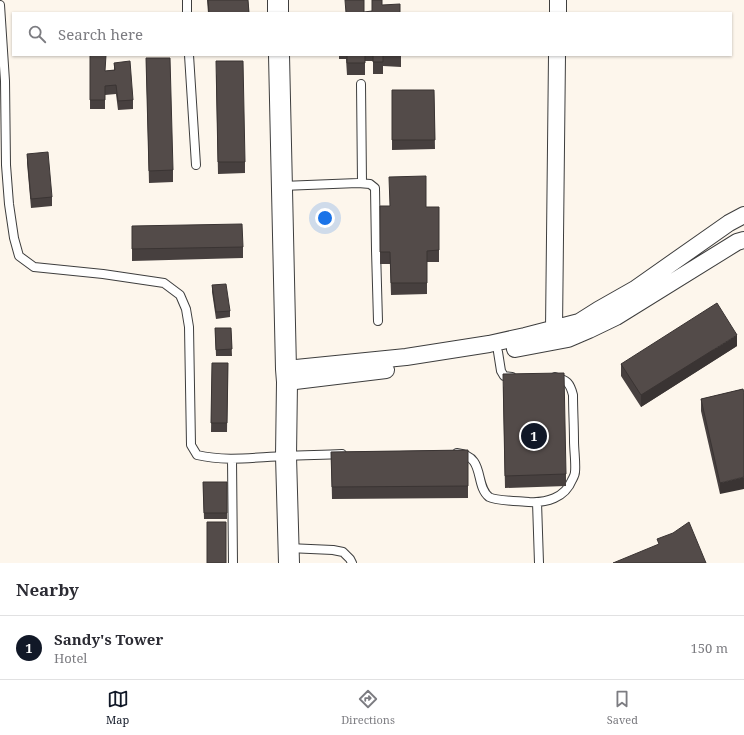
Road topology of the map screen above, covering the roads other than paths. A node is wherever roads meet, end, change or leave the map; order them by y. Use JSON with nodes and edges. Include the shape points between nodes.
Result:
{"nodes":[{"id":1,"x":187,"y":0,"type":"edge"},
{"id":2,"x":278,"y":0,"type":"edge"},
{"id":3,"x":558,"y":0,"type":"edge"},
{"id":4,"x":0,"y":5,"type":"edge"},
{"id":5,"x":187,"y":12,"type":"edge"},
{"id":6,"x":278,"y":12,"type":"edge"},
{"id":7,"x":558,"y":12,"type":"edge"},
{"id":8,"x":190,"y":56,"type":"edge"},
{"id":9,"x":279,"y":56,"type":"edge"},
{"id":10,"x":558,"y":56,"type":"edge"},
{"id":11,"x":3,"y":81,"type":"edge"},
{"id":12,"x":361,"y":84,"type":"dead end"},
{"id":13,"x":196,"y":165,"type":"dead end"},
{"id":14,"x":362,"y":183,"type":"junction"},
{"id":15,"x":281,"y":186,"type":"junction"},
{"id":16,"x":744,"y":215,"type":"edge"},
{"id":17,"x":744,"y":240,"type":"edge"},
{"id":18,"x":378,"y":321,"type":"dead end"},
{"id":19,"x":554,"y":329,"type":"junction"},
{"id":20,"x":498,"y":352,"type":"junction"},
{"id":21,"x":286,"y":376,"type":"junction"},
{"id":22,"x":544,"y":376,"type":"edge"},
{"id":23,"x":517,"y":377,"type":"edge"},
{"id":24,"x":448,"y":452,"type":"edge"},
{"id":25,"x":348,"y":454,"type":"edge"},
{"id":26,"x":286,"y":456,"type":"junction"},
{"id":27,"x":232,"y":459,"type":"junction"},
{"id":28,"x":537,"y":502,"type":"junction"},
{"id":29,"x":289,"y":555,"type":"edge"},
{"id":30,"x":233,"y":563,"type":"edge"},
{"id":31,"x":352,"y":563,"type":"edge"},
{"id":32,"x":539,"y":563,"type":"edge"}],
"edges":[{"from":1,"to":5,"type":"lane"},
{"from":2,"to":6,"type":"street"},
{"from":3,"to":7,"type":"street"},
{"from":4,"to":11,"type":"lane"},
{"from":8,"to":13,"type":"lane"},
{"from":9,"to":15,"type":"street"},
{"from":10,"to":19,"type":"street"},
{"from":11,"to":27,"type":"lane","via":[[9,204],[19,256],[34,267],[164,283],[180,295],[189,327],[191,446],[197,455]]},
{"from":12,"to":14,"type":"lane"},
{"from":14,"to":15,"type":"lane"},
{"from":14,"to":18,"type":"lane","via":[[375,188]]},
{"from":15,"to":21,"type":"street"},
{"from":16,"to":19,"type":"street","via":[[635,289],[579,322]]},
{"from":17,"to":20,"type":"street","via":[[616,317],[589,330],[568,339]]},
{"from":19,"to":21,"type":"street","via":[[489,344]]},
{"from":20,"to":21,"type":"street","via":[[430,364]]},
{"from":20,"to":23,"type":"lane","via":[[504,376]]},
{"from":21,"to":26,"type":"street"},
{"from":22,"to":28,"type":"lane","via":[[551,375],[564,379],[570,386],[575,472],[570,487],[562,494],[554,499]]},
{"from":24,"to":28,"type":"lane","via":[[461,453],[471,458],[478,467],[483,488],[490,497],[498,500]]},
{"from":25,"to":26,"type":"lane"},
{"from":26,"to":27,"type":"lane"},
{"from":26,"to":29,"type":"street"},
{"from":27,"to":30,"type":"lane"},
{"from":28,"to":32,"type":"lane"},
{"from":29,"to":31,"type":"lane","via":[[333,550],[343,552]]}]}
